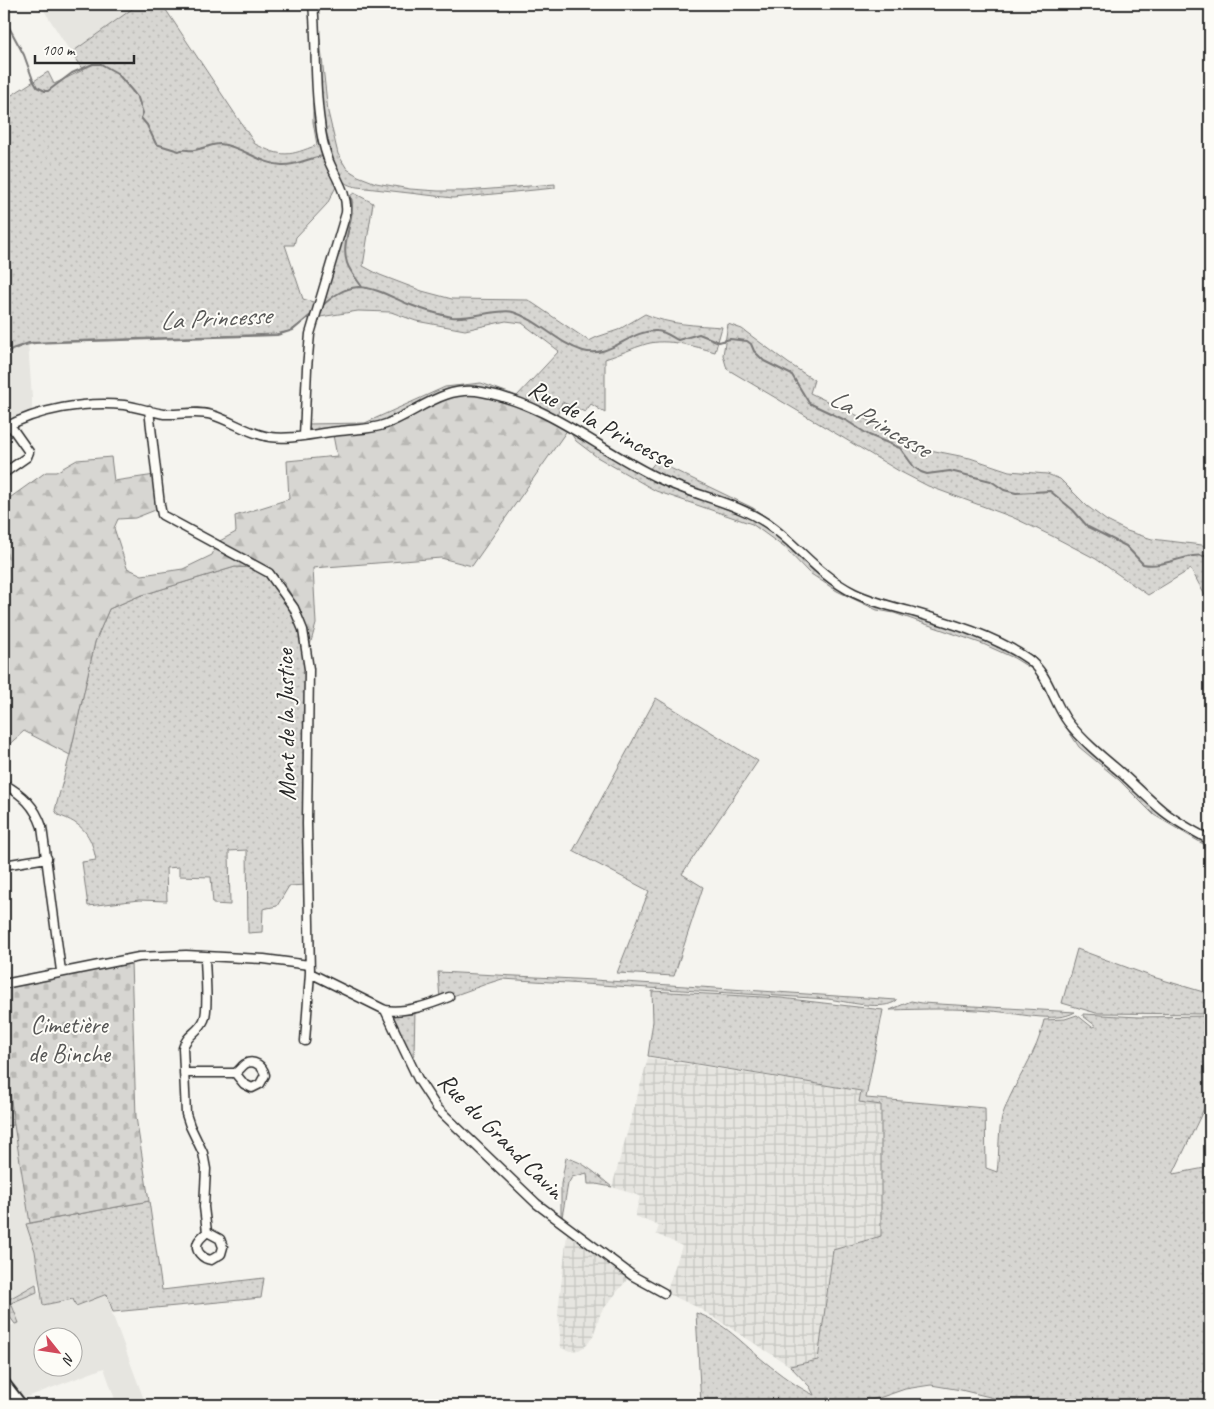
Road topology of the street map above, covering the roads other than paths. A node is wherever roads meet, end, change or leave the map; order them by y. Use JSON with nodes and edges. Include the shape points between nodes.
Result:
{"nodes":[{"id":1,"x":313,"y":4,"type":"edge"},
{"id":2,"x":149,"y":410,"type":"junction"},
{"id":3,"x":7,"y":426,"type":"edge"},
{"id":4,"x":304,"y":436,"type":"junction"},
{"id":5,"x":4,"y":473,"type":"edge"},
{"id":6,"x":4,"y":784,"type":"edge"},
{"id":7,"x":1210,"y":840,"type":"edge"},
{"id":8,"x":47,"y":858,"type":"junction"},
{"id":9,"x":4,"y":865,"type":"edge"},
{"id":10,"x":205,"y":956,"type":"junction"},
{"id":11,"x":310,"y":969,"type":"junction"},
{"id":12,"x":62,"y":971,"type":"junction"},
{"id":13,"x":4,"y":984,"type":"edge"},
{"id":14,"x":449,"y":998,"type":"dead end"},
{"id":15,"x":385,"y":1010,"type":"junction"},
{"id":16,"x":305,"y":1041,"type":"dead end"},
{"id":17,"x":184,"y":1073,"type":"junction"},
{"id":18,"x":235,"y":1073,"type":"dead end"},
{"id":19,"x":207,"y":1232,"type":"dead end"},
{"id":20,"x":664,"y":1293,"type":"dead end"},
{"id":21,"x":4,"y":1383,"type":"edge"},
{"id":22,"x":21,"y":1405,"type":"edge"}],
"edges":[{"from":1,"to":4,"type":"street","via":[[320,123],[328,158],[347,204],[310,334]]},
{"from":2,"to":3,"type":"street","name":"Rue de la Princesse","via":[[115,404],[90,405],[40,413]]},
{"from":2,"to":4,"type":"street","name":"Rue de la Princesse","via":[[212,415],[269,437]]},
{"from":2,"to":11,"type":"street","name":"Mont de la Justice","via":[[162,515],[269,573],[300,621],[309,669],[307,824]]},
{"from":3,"to":5,"type":"street","via":[[29,452],[27,457]]},
{"from":4,"to":7,"type":"street","name":"Rue de la Princesse","via":[[383,425],[460,390],[501,396],[529,406],[655,477],[764,522],[825,575],[854,593],[982,636],[1015,651],[1032,662],[1042,674],[1060,710],[1077,733],[1162,810]]},
{"from":6,"to":8,"type":"street","via":[[22,796],[35,811],[42,827]]},
{"from":8,"to":9,"type":"street"},
{"from":8,"to":12,"type":"street"},
{"from":10,"to":11,"type":"street","via":[[264,959]]},
{"from":10,"to":12,"type":"street","via":[[139,957]]},
{"from":10,"to":17,"type":"street","via":[[205,1017],[184,1045]]},
{"from":11,"to":15,"type":"street"},
{"from":11,"to":16,"type":"street"},
{"from":12,"to":13,"type":"street"},
{"from":14,"to":15,"type":"street","via":[[416,1007]]},
{"from":15,"to":20,"type":"street","name":"Rue du Grand Cavin","via":[[418,1079],[437,1108],[537,1204],[633,1276]]},
{"from":17,"to":18,"type":"street"},
{"from":17,"to":19,"type":"street","via":[[186,1114],[206,1164],[204,1207]]},
{"from":21,"to":22,"type":"main road"}]}
